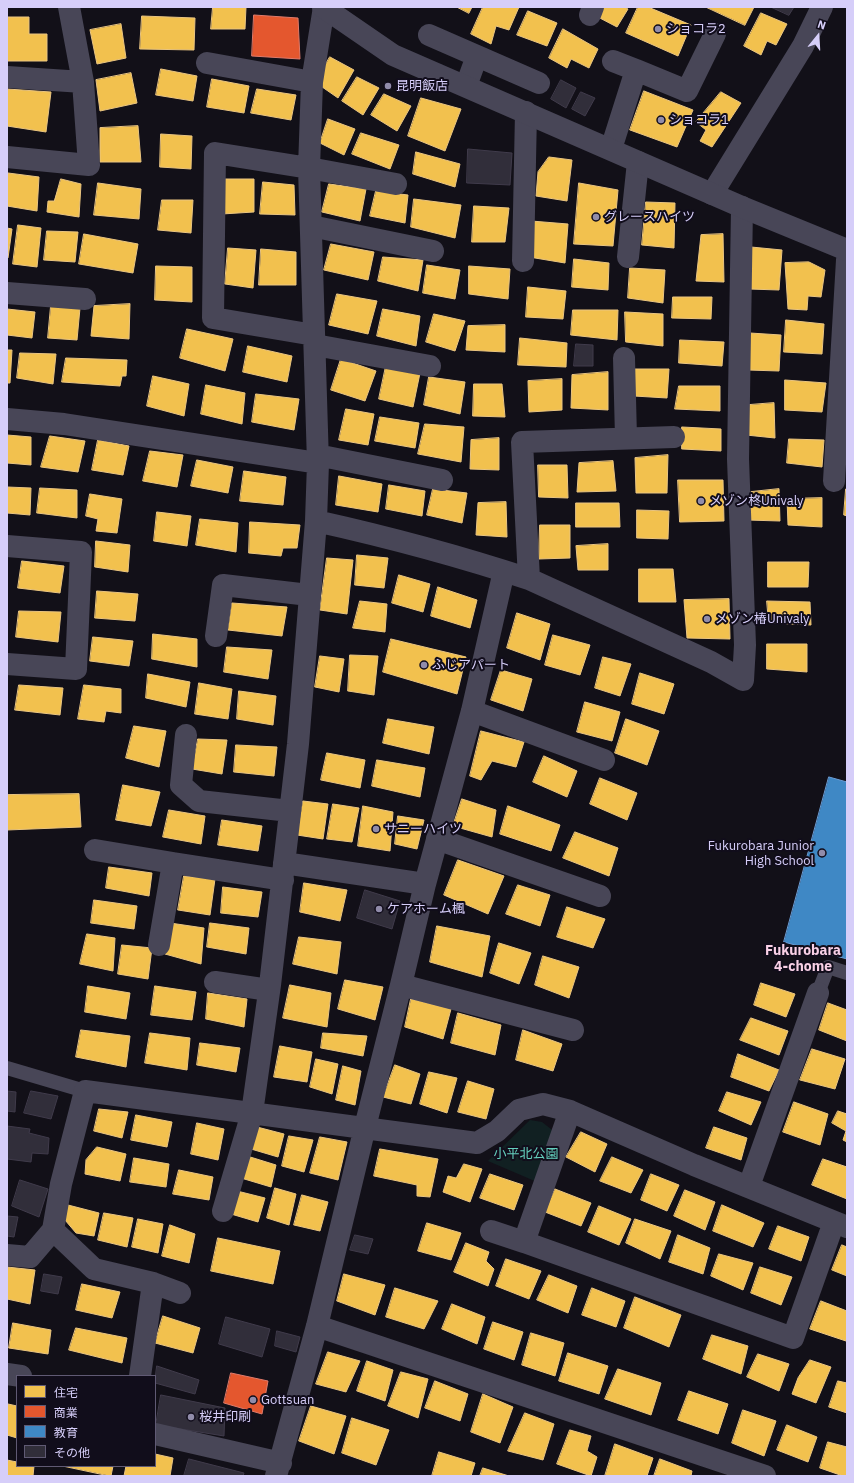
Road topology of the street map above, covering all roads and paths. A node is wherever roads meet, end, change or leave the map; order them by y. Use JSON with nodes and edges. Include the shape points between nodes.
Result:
{"nodes":[{"id":1,"x":70,"y":7,"type":"edge"},
{"id":2,"x":324,"y":7,"type":"edge"},
{"id":3,"x":822,"y":7,"type":"edge"},
{"id":4,"x":715,"y":34,"type":"dead end"},
{"id":5,"x":429,"y":35,"type":"dead end"},
{"id":6,"x":477,"y":56,"type":"junction"},
{"id":7,"x":613,"y":61,"type":"dead end"},
{"id":8,"x":207,"y":63,"type":"dead end"},
{"id":9,"x":636,"y":70,"type":"junction"},
{"id":10,"x":7,"y":77,"type":"edge"},
{"id":11,"x":83,"y":82,"type":"junction"},
{"id":12,"x":312,"y":82,"type":"junction"},
{"id":13,"x":539,"y":83,"type":"dead end"},
{"id":14,"x":466,"y":86,"type":"junction"},
{"id":15,"x":526,"y":112,"type":"junction"},
{"id":16,"x":611,"y":149,"type":"junction"},
{"id":17,"x":7,"y":157,"type":"edge"},
{"id":18,"x":638,"y":162,"type":"junction"},
{"id":19,"x":309,"y":168,"type":"junction"},
{"id":20,"x":396,"y":184,"type":"dead end"},
{"id":21,"x":712,"y":194,"type":"junction"},
{"id":22,"x":742,"y":207,"type":"junction"},
{"id":23,"x":311,"y":226,"type":"junction"},
{"id":24,"x":847,"y":250,"type":"edge"},
{"id":25,"x":433,"y":251,"type":"dead end"},
{"id":26,"x":628,"y":257,"type":"dead end"},
{"id":27,"x":847,"y":260,"type":"edge"},
{"id":28,"x":523,"y":261,"type":"dead end"},
{"id":29,"x":7,"y":293,"type":"edge"},
{"id":30,"x":84,"y":299,"type":"dead end"},
{"id":31,"x":314,"y":340,"type":"junction"},
{"id":32,"x":624,"y":358,"type":"dead end"},
{"id":33,"x":430,"y":366,"type":"dead end"},
{"id":34,"x":7,"y":419,"type":"edge"},
{"id":35,"x":674,"y":437,"type":"dead end"},
{"id":36,"x":626,"y":438,"type":"junction"},
{"id":37,"x":318,"y":459,"type":"junction"},
{"id":38,"x":442,"y":480,"type":"dead end"},
{"id":39,"x":834,"y":481,"type":"dead end"},
{"id":40,"x":316,"y":521,"type":"junction"},
{"id":41,"x":7,"y":546,"type":"edge"},
{"id":42,"x":504,"y":571,"type":"junction"},
{"id":43,"x":529,"y":580,"type":"junction"},
{"id":44,"x":309,"y":595,"type":"junction"},
{"id":45,"x":216,"y":636,"type":"dead end"},
{"id":46,"x":7,"y":664,"type":"edge"},
{"id":47,"x":472,"y":711,"type":"junction"},
{"id":48,"x":186,"y":735,"type":"dead end"},
{"id":49,"x":604,"y":760,"type":"dead end"},
{"id":50,"x":290,"y":811,"type":"junction"},
{"id":51,"x":437,"y":839,"type":"junction"},
{"id":52,"x":95,"y":850,"type":"dead end"},
{"id":53,"x":173,"y":863,"type":"junction"},
{"id":54,"x":284,"y":872,"type":"junction"},
{"id":55,"x":425,"y":884,"type":"junction"},
{"id":56,"x":600,"y":896,"type":"dead end"},
{"id":57,"x":159,"y":945,"type":"dead end"},
{"id":58,"x":847,"y":973,"type":"edge"},
{"id":59,"x":215,"y":982,"type":"dead end"},
{"id":60,"x":401,"y":985,"type":"junction"},
{"id":61,"x":269,"y":990,"type":"junction"},
{"id":62,"x":818,"y":993,"type":"joint"},
{"id":63,"x":573,"y":1030,"type":"dead end"},
{"id":64,"x":7,"y":1068,"type":"edge"},
{"id":65,"x":85,"y":1091,"type":"junction"},
{"id":66,"x":570,"y":1111,"type":"junction"},
{"id":67,"x":252,"y":1113,"type":"junction"},
{"id":68,"x":365,"y":1127,"type":"junction"},
{"id":69,"x":749,"y":1186,"type":"junction"},
{"id":70,"x":223,"y":1211,"type":"dead end"},
{"id":71,"x":841,"y":1224,"type":"edge"},
{"id":72,"x":53,"y":1230,"type":"junction"},
{"id":73,"x":491,"y":1231,"type":"dead end"},
{"id":74,"x":524,"y":1242,"type":"junction"},
{"id":75,"x":7,"y":1255,"type":"edge"},
{"id":76,"x":153,"y":1283,"type":"junction"},
{"id":77,"x":180,"y":1293,"type":"dead end"},
{"id":78,"x":318,"y":1326,"type":"junction"},
{"id":79,"x":140,"y":1375,"type":"edge"},
{"id":80,"x":156,"y":1434,"type":"edge"},
{"id":81,"x":716,"y":1468,"type":"edge"},
{"id":82,"x":278,"y":1470,"type":"edge"},
{"id":83,"x":765,"y":1476,"type":"edge"}],
"edges":[{"from":1,"to":11,"type":"street"},
{"from":2,"to":12,"type":"street"},
{"from":2,"to":14,"type":"street","via":[[393,55]]},
{"from":3,"to":21,"type":"street","via":[[803,46]]},
{"from":4,"to":9,"type":"street","via":[[687,91]]},
{"from":5,"to":6,"type":"street"},
{"from":6,"to":13,"type":"street"},
{"from":6,"to":14,"type":"street"},
{"from":7,"to":9,"type":"street"},
{"from":8,"to":12,"type":"street"},
{"from":9,"to":16,"type":"street"},
{"from":10,"to":11,"type":"street"},
{"from":11,"to":17,"type":"street","via":[[88,165]]},
{"from":12,"to":19,"type":"street"},
{"from":14,"to":15,"type":"street"},
{"from":15,"to":16,"type":"street"},
{"from":15,"to":28,"type":"street"},
{"from":16,"to":18,"type":"street"},
{"from":18,"to":21,"type":"street"},
{"from":18,"to":26,"type":"street"},
{"from":19,"to":20,"type":"street"},
{"from":19,"to":23,"type":"street"},
{"from":19,"to":31,"type":"street","via":[[215,153],[214,318]]},
{"from":21,"to":22,"type":"street"},
{"from":22,"to":24,"type":"street"},
{"from":22,"to":43,"type":"street","via":[[738,459],[745,645],[743,680],[711,662]]},
{"from":23,"to":25,"type":"street"},
{"from":23,"to":31,"type":"street"},
{"from":27,"to":39,"type":"street"},
{"from":29,"to":30,"type":"street"},
{"from":31,"to":33,"type":"street"},
{"from":31,"to":37,"type":"street"},
{"from":32,"to":36,"type":"street"},
{"from":34,"to":37,"type":"street","via":[[64,424]]},
{"from":35,"to":36,"type":"street"},
{"from":36,"to":43,"type":"street","via":[[522,442]]},
{"from":37,"to":38,"type":"street"},
{"from":37,"to":40,"type":"street"},
{"from":40,"to":42,"type":"street","via":[[379,535]]},
{"from":40,"to":44,"type":"street"},
{"from":41,"to":46,"type":"street","via":[[81,552],[76,669]]},
{"from":42,"to":43,"type":"street"},
{"from":42,"to":47,"type":"street"},
{"from":44,"to":45,"type":"street","via":[[223,585]]},
{"from":44,"to":50,"type":"street","via":[[298,744]]},
{"from":47,"to":49,"type":"street"},
{"from":47,"to":51,"type":"street"},
{"from":48,"to":50,"type":"street","via":[[180,785],[199,801]]},
{"from":50,"to":54,"type":"street"},
{"from":51,"to":55,"type":"street"},
{"from":51,"to":56,"type":"street"},
{"from":52,"to":53,"type":"street"},
{"from":53,"to":54,"type":"street"},
{"from":53,"to":57,"type":"street"},
{"from":54,"to":55,"type":"street"},
{"from":54,"to":61,"type":"street"},
{"from":55,"to":60,"type":"street"},
{"from":58,"to":62,"type":"lane","via":[[828,967]]},
{"from":59,"to":61,"type":"street"},
{"from":60,"to":63,"type":"street"},
{"from":60,"to":68,"type":"street"},
{"from":61,"to":67,"type":"street"},
{"from":62,"to":69,"type":"street"},
{"from":64,"to":65,"type":"lane"},
{"from":65,"to":67,"type":"street"},
{"from":65,"to":72,"type":"street","via":[[61,1184]]},
{"from":66,"to":68,"type":"street","via":[[543,1104],[519,1110],[497,1131],[477,1143]]},
{"from":66,"to":69,"type":"street"},
{"from":66,"to":74,"type":"street"},
{"from":67,"to":68,"type":"street"},
{"from":67,"to":70,"type":"street"},
{"from":68,"to":78,"type":"street"},
{"from":69,"to":71,"type":"street"},
{"from":71,"to":74,"type":"street","via":[[793,1338]]},
{"from":72,"to":75,"type":"street","via":[[30,1257]]},
{"from":72,"to":76,"type":"street","via":[[94,1269]]},
{"from":73,"to":74,"type":"street"},
{"from":76,"to":77,"type":"street"},
{"from":76,"to":79,"type":"street"},
{"from":78,"to":81,"type":"street"},
{"from":78,"to":82,"type":"street"},
{"from":80,"to":82,"type":"street"},
{"from":81,"to":83,"type":"street"}]}
